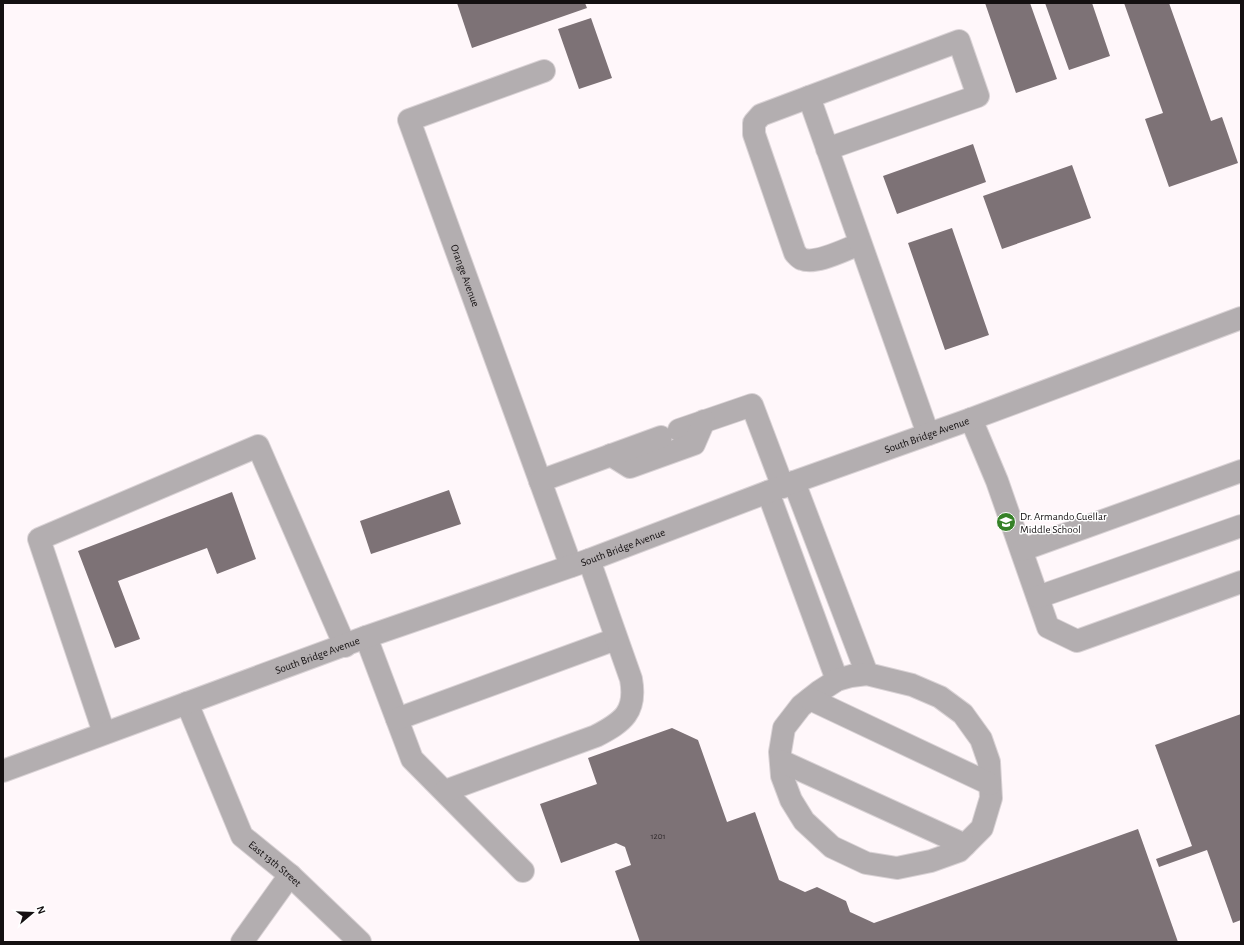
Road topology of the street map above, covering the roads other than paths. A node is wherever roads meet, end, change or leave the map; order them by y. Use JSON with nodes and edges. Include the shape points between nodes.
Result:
{"nodes":[{"id":1,"x":544,"y":71,"type":"dead end"},
{"id":2,"x":809,"y":97,"type":"junction"},
{"id":3,"x":827,"y":149,"type":"junction"},
{"id":4,"x":860,"y":244,"type":"junction"},
{"id":5,"x":1241,"y":318,"type":"edge"},
{"id":6,"x":971,"y":419,"type":"junction"},
{"id":7,"x":704,"y":421,"type":"junction"},
{"id":8,"x":928,"y":434,"type":"junction"},
{"id":9,"x":611,"y":455,"type":"junction"},
{"id":10,"x":1241,"y":471,"type":"edge"},
{"id":11,"x":540,"y":481,"type":"junction"},
{"id":12,"x":782,"y":487,"type":"junction"},
{"id":13,"x":1241,"y":526,"type":"edge"},
{"id":14,"x":1022,"y":550,"type":"junction"},
{"id":15,"x":580,"y":563,"type":"junction"},
{"id":16,"x":1241,"y":582,"type":"edge"},
{"id":17,"x":1038,"y":597,"type":"junction"},
{"id":18,"x":366,"y":637,"type":"junction"},
{"id":19,"x":616,"y":639,"type":"junction"},
{"id":20,"x":345,"y":646,"type":"junction"},
{"id":21,"x":867,"y":674,"type":"junction"},
{"id":22,"x":837,"y":680,"type":"junction"},
{"id":23,"x":810,"y":699,"type":"junction"},
{"id":24,"x":187,"y":703,"type":"junction"},
{"id":25,"x":397,"y":719,"type":"junction"},
{"id":26,"x":104,"y":733,"type":"junction"},
{"id":27,"x":781,"y":761,"type":"junction"},
{"id":28,"x":3,"y":771,"type":"edge"},
{"id":29,"x":990,"y":784,"type":"junction"},
{"id":30,"x":445,"y":791,"type":"junction"},
{"id":31,"x":966,"y":845,"type":"junction"},
{"id":32,"x":523,"y":872,"type":"dead end"},
{"id":33,"x":290,"y":874,"type":"junction"},
{"id":34,"x":242,"y":942,"type":"edge"},
{"id":35,"x":360,"y":942,"type":"edge"}],
"edges":[{"from":1,"to":11,"type":"street","name":"Orange Avenue","via":[[409,120]]},
{"from":2,"to":3,"type":"street"},
{"from":2,"to":3,"type":"street","via":[[959,41],[978,96]]},
{"from":2,"to":4,"type":"street","via":[[761,115],[754,123],[754,134],[795,253],[801,259],[810,261]]},
{"from":3,"to":4,"type":"street"},
{"from":4,"to":8,"type":"street"},
{"from":5,"to":6,"type":"street","name":"South Bridge Avenue"},
{"from":6,"to":8,"type":"street","name":"South Bridge Avenue"},
{"from":6,"to":14,"type":"street"},
{"from":7,"to":9,"type":"street"},
{"from":7,"to":9,"type":"street","via":[[694,444],[630,467]]},
{"from":7,"to":12,"type":"street","via":[[752,405]]},
{"from":8,"to":12,"type":"street","name":"South Bridge Avenue"},
{"from":9,"to":11,"type":"street"},
{"from":10,"to":14,"type":"street"},
{"from":11,"to":15,"type":"street","name":"Orange Avenue"},
{"from":12,"to":15,"type":"street","name":"South Bridge Avenue"},
{"from":12,"to":21,"type":"street"},
{"from":12,"to":22,"type":"street"},
{"from":13,"to":17,"type":"street"},
{"from":14,"to":17,"type":"street"},
{"from":15,"to":18,"type":"street","name":"South Bridge Avenue"},
{"from":15,"to":19,"type":"street","name":"Orange Avenue"},
{"from":16,"to":17,"type":"street","via":[[1076,641],[1048,627]]},
{"from":18,"to":20,"type":"street","name":"South Bridge Avenue"},
{"from":18,"to":25,"type":"street"},
{"from":19,"to":25,"type":"street"},
{"from":19,"to":30,"type":"street","name":"Orange Avenue","via":[[631,679],[633,692],[631,706],[626,715],[613,727],[596,736]]},
{"from":20,"to":24,"type":"street","name":"South Bridge Avenue"},
{"from":20,"to":26,"type":"street","via":[[258,446],[39,539]]},
{"from":21,"to":22,"type":"street"},
{"from":21,"to":29,"type":"street","via":[[912,685],[940,697],[963,714],[981,739],[989,762]]},
{"from":22,"to":23,"type":"street"},
{"from":23,"to":27,"type":"street","via":[[801,706],[784,728]]},
{"from":23,"to":29,"type":"street"},
{"from":24,"to":26,"type":"street","name":"South Bridge Avenue"},
{"from":24,"to":33,"type":"street","name":"East 13th Street","via":[[242,836]]},
{"from":25,"to":30,"type":"street","via":[[412,759]]},
{"from":26,"to":28,"type":"street","name":"South Bridge Avenue"},
{"from":27,"to":31,"type":"street"},
{"from":27,"to":31,"type":"street","via":[[782,776],[791,800],[804,821],[832,847],[866,863],[897,868],[931,861],[959,851]]},
{"from":29,"to":31,"type":"street","via":[[991,798],[982,828]]},
{"from":30,"to":32,"type":"street"},
{"from":33,"to":34,"type":"street"},
{"from":33,"to":35,"type":"street","name":"East 13th Street"}]}
